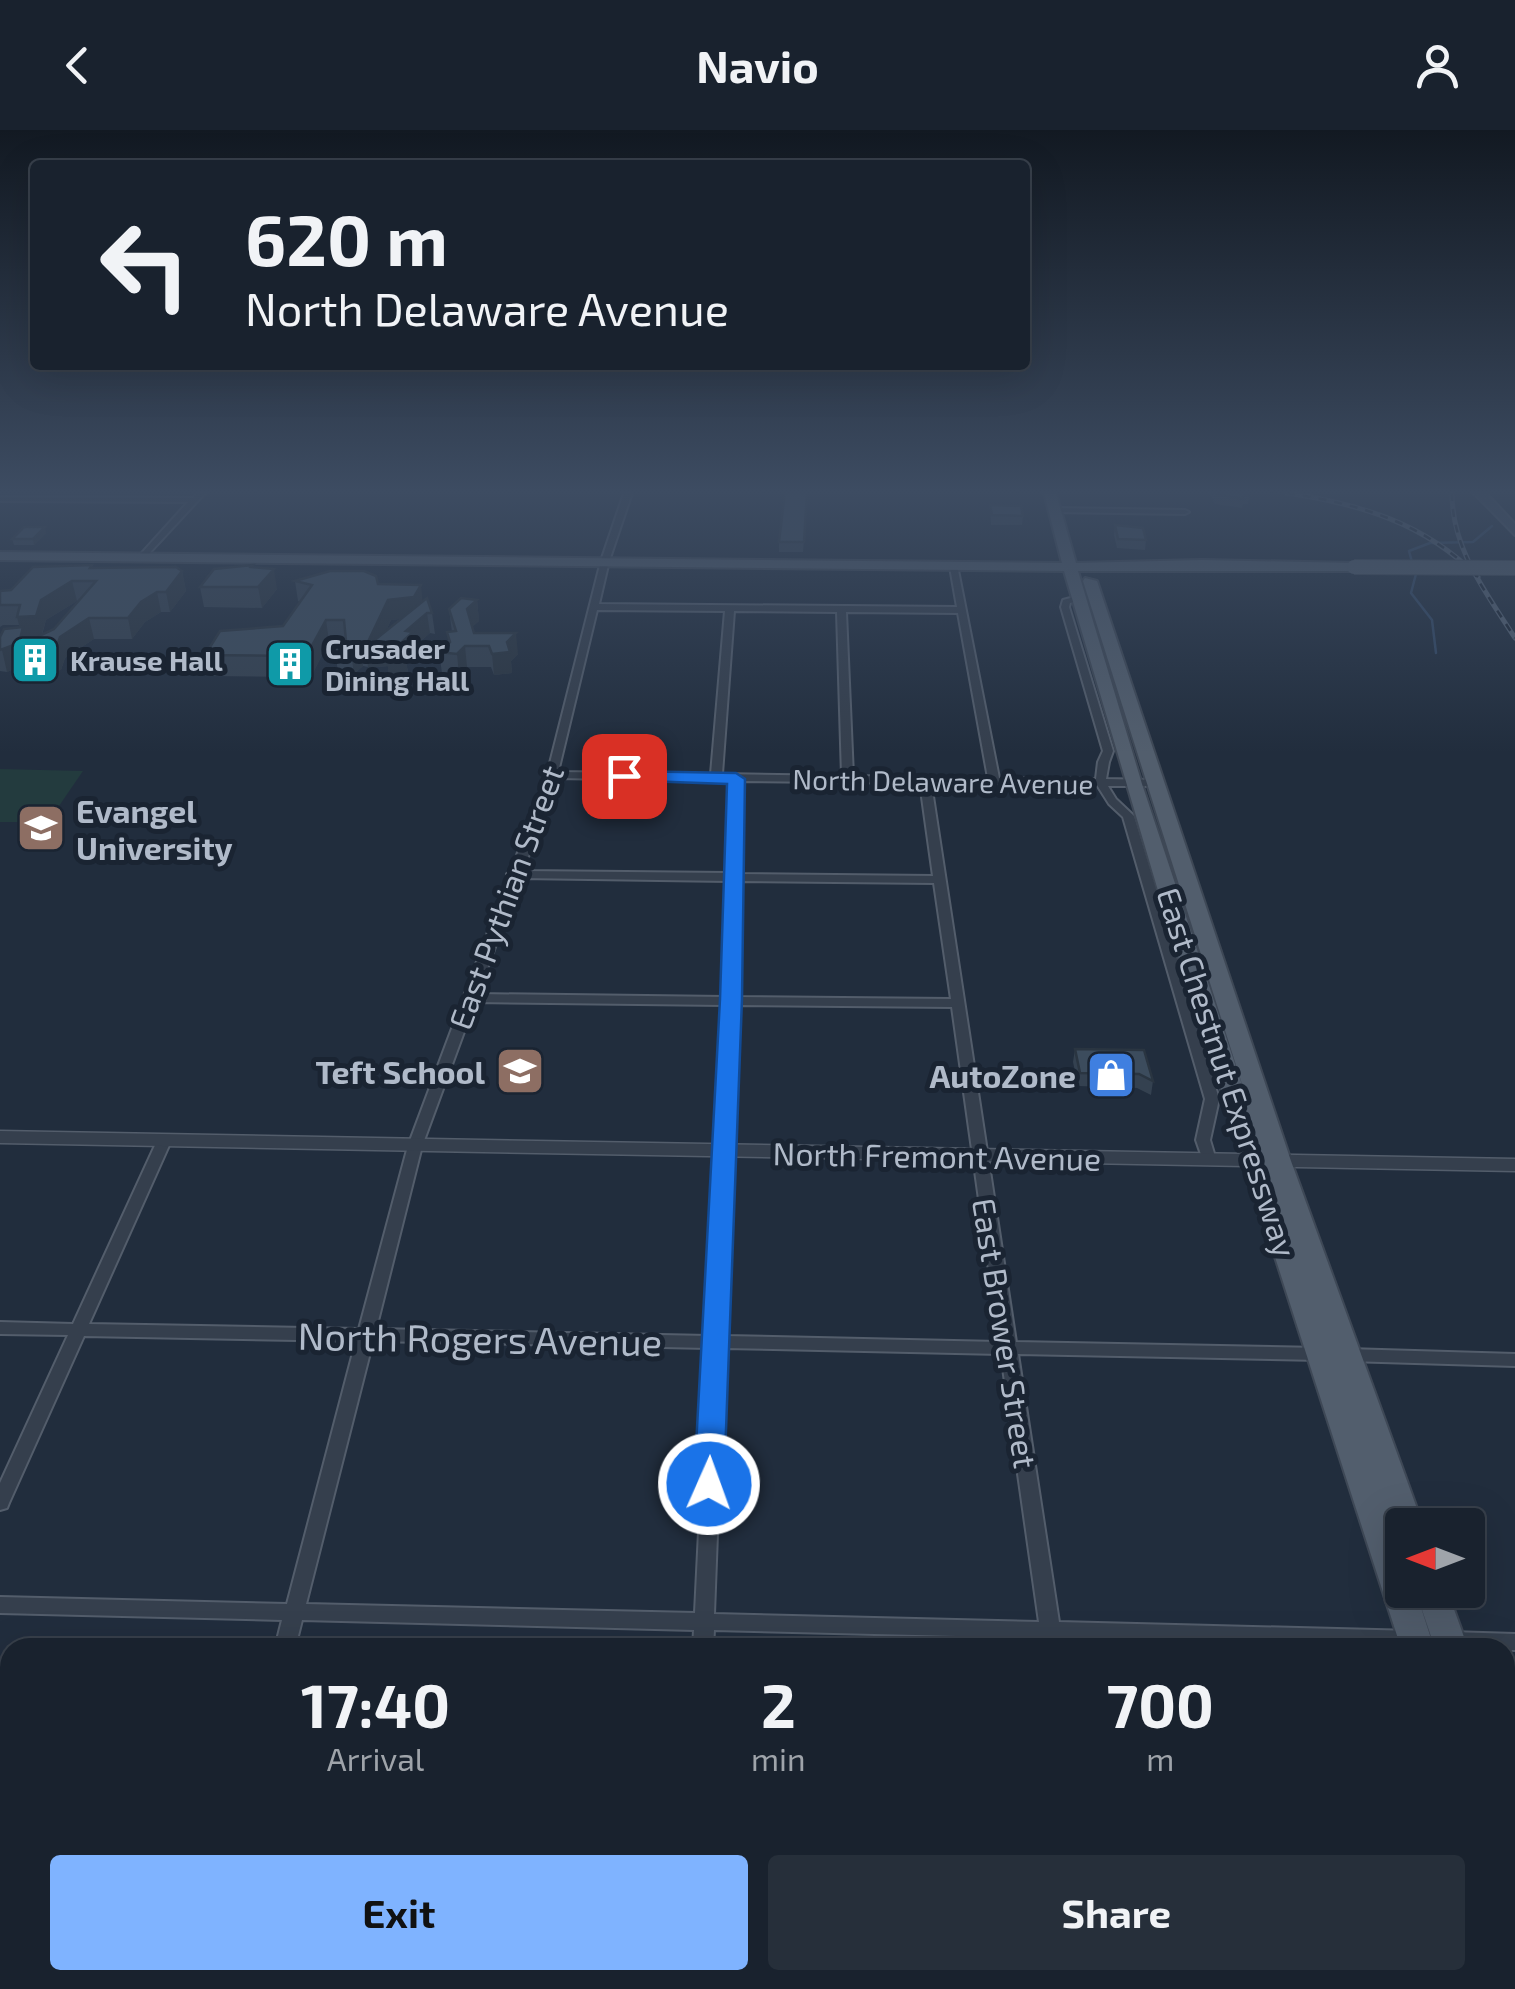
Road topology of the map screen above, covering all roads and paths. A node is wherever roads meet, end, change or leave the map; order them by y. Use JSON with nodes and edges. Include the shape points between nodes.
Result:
{"nodes":[{"id":1,"x":601,"y":580,"type":"edge"},
{"id":2,"x":957,"y":580,"type":"edge"},
{"id":3,"x":1075,"y":580,"type":"edge"},
{"id":4,"x":1081,"y":580,"type":"edge"},
{"id":5,"x":1082,"y":580,"type":"edge"},
{"id":6,"x":1098,"y":580,"type":"edge"},
{"id":7,"x":594,"y":607,"type":"junction"},
{"id":8,"x":730,"y":608,"type":"junction"},
{"id":9,"x":841,"y":609,"type":"junction"},
{"id":10,"x":964,"y":610,"type":"junction"},
{"id":11,"x":1108,"y":636,"type":"junction"},
{"id":12,"x":552,"y":775,"type":"junction"},
{"id":13,"x":716,"y":778,"type":"junction"},
{"id":14,"x":736,"y":779,"type":"junction"},
{"id":15,"x":848,"y":779,"type":"junction"},
{"id":16,"x":925,"y":780,"type":"junction"},
{"id":17,"x":994,"y":781,"type":"junction"},
{"id":18,"x":1100,"y":782,"type":"junction"},
{"id":19,"x":1145,"y":783,"type":"junction"},
{"id":20,"x":512,"y":874,"type":"junction"},
{"id":21,"x":734,"y":876,"type":"junction"},
{"id":22,"x":940,"y":880,"type":"junction"},
{"id":23,"x":468,"y":998,"type":"junction"},
{"id":24,"x":731,"y":999,"type":"junction"},
{"id":25,"x":958,"y":1003,"type":"junction"},
{"id":26,"x":0,"y":1137,"type":"edge"},
{"id":27,"x":164,"y":1141,"type":"junction"},
{"id":28,"x":415,"y":1146,"type":"junction"},
{"id":29,"x":722,"y":1150,"type":"junction"},
{"id":30,"x":978,"y":1157,"type":"junction"},
{"id":31,"x":1209,"y":1160,"type":"junction"},
{"id":32,"x":1267,"y":1161,"type":"junction"},
{"id":33,"x":1515,"y":1165,"type":"edge"},
{"id":34,"x":0,"y":1328,"type":"edge"},
{"id":35,"x":76,"y":1329,"type":"junction"},
{"id":36,"x":367,"y":1334,"type":"junction"},
{"id":37,"x":714,"y":1344,"type":"junction"},
{"id":38,"x":1010,"y":1348,"type":"junction"},
{"id":39,"x":1320,"y":1354,"type":"junction"},
{"id":40,"x":1348,"y":1355,"type":"junction"},
{"id":41,"x":1515,"y":1360,"type":"edge"},
{"id":42,"x":0,"y":1503,"type":"edge"},
{"id":43,"x":1402,"y":1508,"type":"edge"},
{"id":44,"x":0,"y":1605,"type":"edge"},
{"id":45,"x":1433,"y":1608,"type":"edge"},
{"id":46,"x":294,"y":1613,"type":"junction"},
{"id":47,"x":704,"y":1624,"type":"junction"},
{"id":48,"x":288,"y":1638,"type":"edge"},
{"id":49,"x":703,"y":1638,"type":"edge"},
{"id":50,"x":1029,"y":1638,"type":"edge"},
{"id":51,"x":1052,"y":1638,"type":"edge"},
{"id":52,"x":1432,"y":1638,"type":"edge"},
{"id":53,"x":1434,"y":1638,"type":"edge"}],
"edges":[{"from":1,"to":7,"type":"street","name":"East Pythian Street"},
{"from":2,"to":10,"type":"street"},
{"from":3,"to":18,"type":"street","via":[[1065,606],[1108,752],[1098,770]]},
{"from":4,"to":19,"type":"main road","name":"East Chestnut Expressway"},
{"from":5,"to":11,"type":"main road","name":"East Chestnut Expressway"},
{"from":6,"to":11,"type":"main road"},
{"from":7,"to":8,"type":"street"},
{"from":7,"to":12,"type":"street","name":"East Pythian Street"},
{"from":8,"to":9,"type":"street"},
{"from":8,"to":13,"type":"street"},
{"from":9,"to":10,"type":"street"},
{"from":9,"to":15,"type":"street"},
{"from":10,"to":17,"type":"street"},
{"from":11,"to":19,"type":"main road","name":"East Chestnut Expressway"},
{"from":12,"to":13,"type":"street","name":"North Delaware Avenue"},
{"from":12,"to":20,"type":"street","name":"East Pythian Street"},
{"from":13,"to":14,"type":"street","name":"North Delaware Avenue"},
{"from":14,"to":15,"type":"street","name":"North Delaware Avenue"},
{"from":14,"to":21,"type":"street"},
{"from":15,"to":16,"type":"street","name":"North Delaware Avenue"},
{"from":16,"to":17,"type":"street","name":"North Delaware Avenue"},
{"from":16,"to":22,"type":"street","name":"East Brower Street"},
{"from":17,"to":18,"type":"street","name":"North Delaware Avenue"},
{"from":18,"to":19,"type":"street","name":"North Delaware Avenue"},
{"from":18,"to":31,"type":"street","via":[[1106,798],[1128,816],[1212,1100],[1203,1140]]},
{"from":19,"to":32,"type":"main road","name":"East Chestnut Expressway"},
{"from":20,"to":21,"type":"street"},
{"from":20,"to":23,"type":"street","name":"East Pythian Street"},
{"from":21,"to":22,"type":"street"},
{"from":21,"to":24,"type":"street"},
{"from":22,"to":25,"type":"street","name":"East Brower Street"},
{"from":23,"to":24,"type":"street"},
{"from":23,"to":28,"type":"street","name":"East Pythian Street"},
{"from":24,"to":25,"type":"street"},
{"from":24,"to":29,"type":"street"},
{"from":25,"to":30,"type":"street","name":"East Brower Street"},
{"from":26,"to":27,"type":"street","name":"North Fremont Avenue"},
{"from":27,"to":28,"type":"street","name":"North Fremont Avenue"},
{"from":27,"to":35,"type":"street"},
{"from":28,"to":29,"type":"street","name":"North Fremont Avenue"},
{"from":28,"to":36,"type":"street","name":"East Pythian Street"},
{"from":29,"to":30,"type":"street","name":"North Fremont Avenue"},
{"from":29,"to":37,"type":"street"},
{"from":30,"to":31,"type":"street","name":"North Fremont Avenue"},
{"from":30,"to":38,"type":"street","name":"East Brower Street"},
{"from":31,"to":32,"type":"street","name":"North Fremont Avenue"},
{"from":32,"to":33,"type":"street","name":"North Fremont Avenue"},
{"from":32,"to":39,"type":"main road","name":"East Chestnut Expressway"},
{"from":32,"to":40,"type":"main road","name":"East Chestnut Expressway"},
{"from":34,"to":35,"type":"street","name":"North Rogers Avenue"},
{"from":35,"to":36,"type":"street","name":"North Rogers Avenue"},
{"from":35,"to":42,"type":"street"},
{"from":36,"to":37,"type":"street","name":"North Rogers Avenue"},
{"from":36,"to":46,"type":"street","name":"East Pythian Street"},
{"from":37,"to":38,"type":"street","name":"North Rogers Avenue"},
{"from":37,"to":47,"type":"street"},
{"from":38,"to":39,"type":"street","name":"North Rogers Avenue"},
{"from":38,"to":51,"type":"street","name":"East Brower Street"},
{"from":39,"to":52,"type":"main road","name":"East Chestnut Expressway"},
{"from":40,"to":41,"type":"street"},
{"from":40,"to":43,"type":"main road","name":"East Chestnut Expressway"},
{"from":44,"to":46,"type":"street"},
{"from":45,"to":53,"type":"main road"},
{"from":46,"to":47,"type":"street"},
{"from":46,"to":48,"type":"street","name":"East Pythian Street"},
{"from":47,"to":49,"type":"street"},
{"from":47,"to":50,"type":"street"}]}
